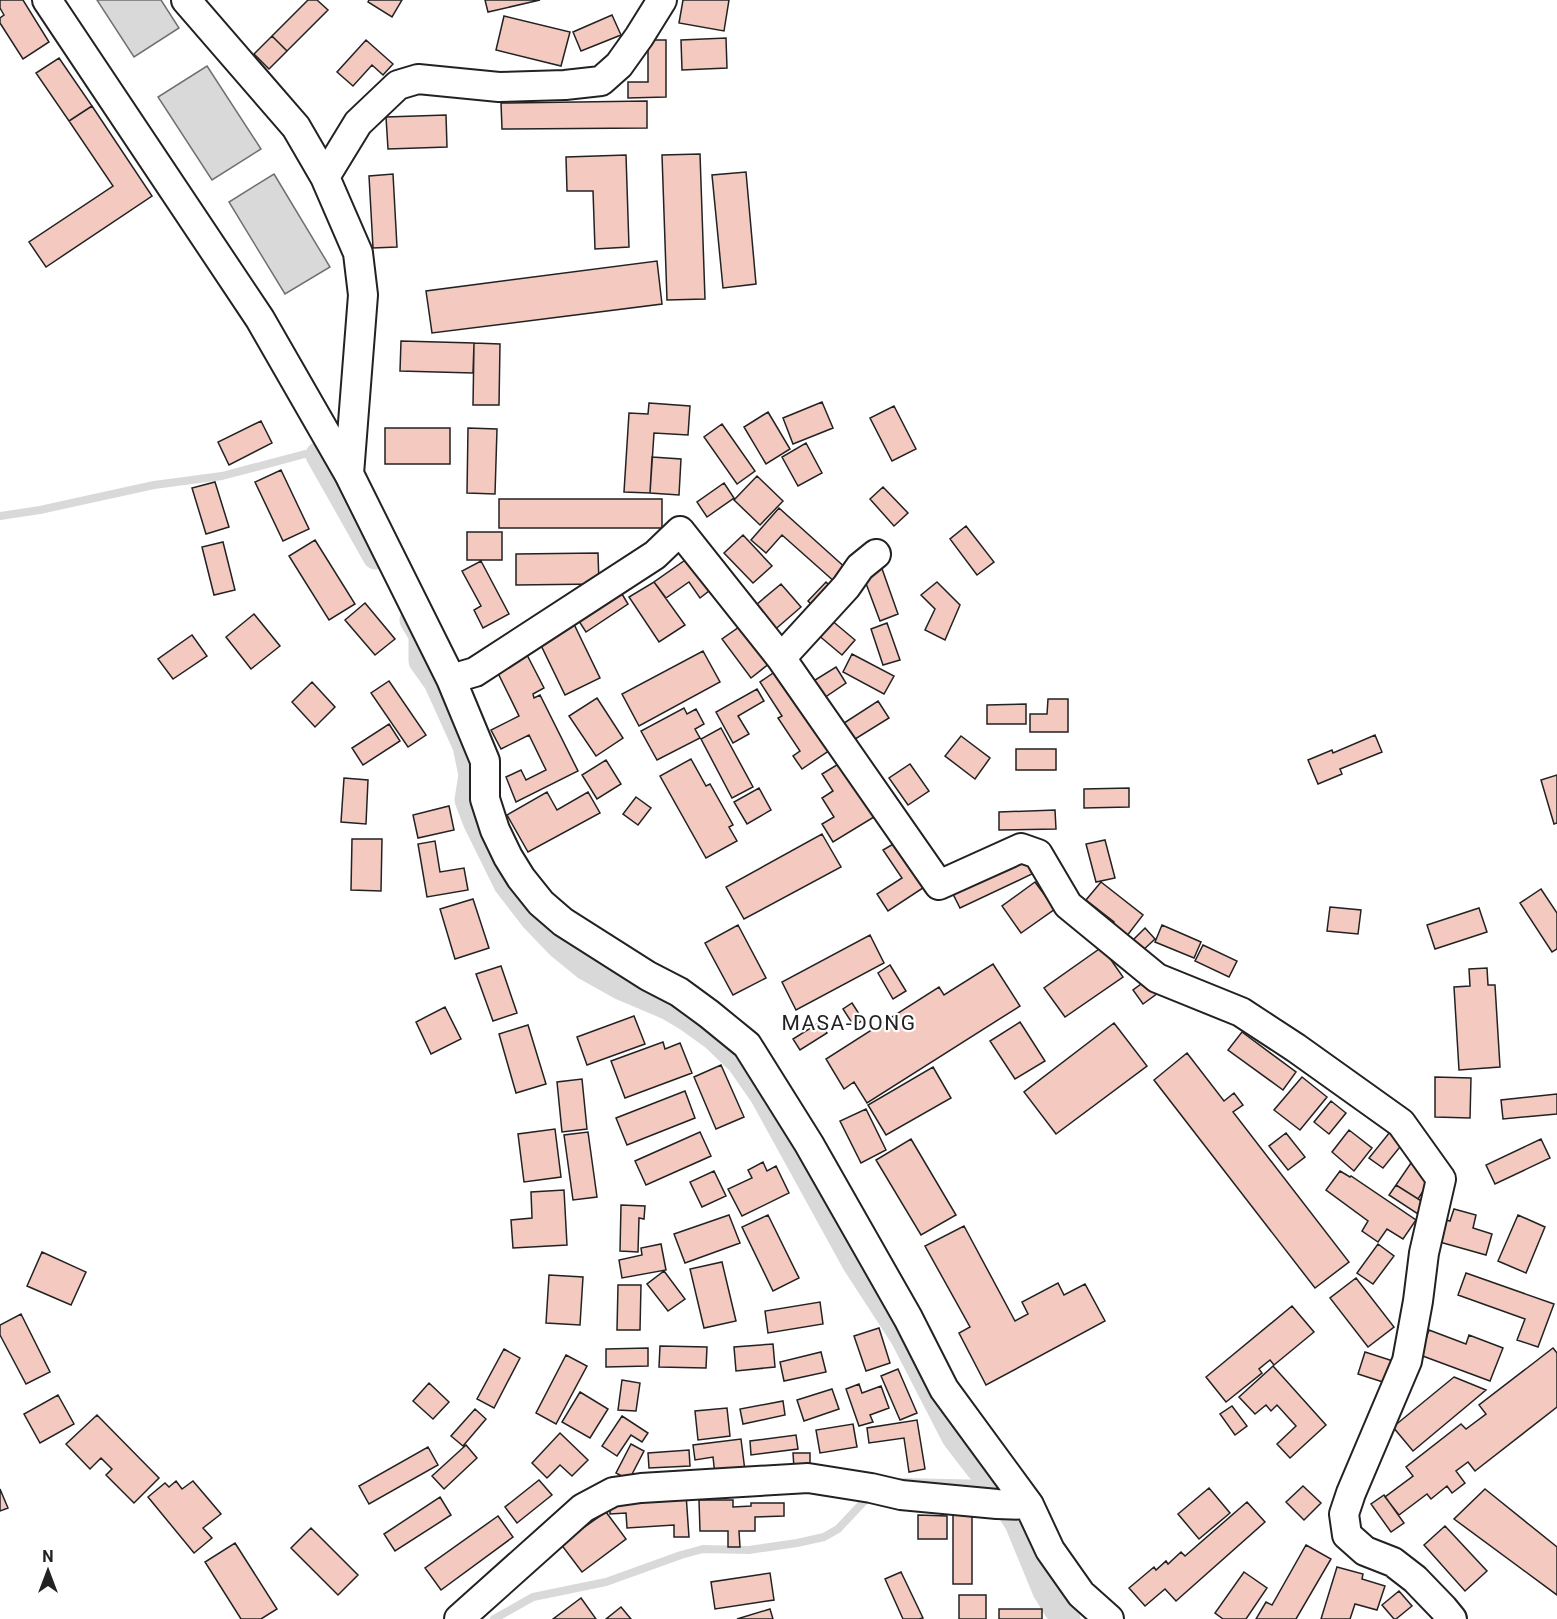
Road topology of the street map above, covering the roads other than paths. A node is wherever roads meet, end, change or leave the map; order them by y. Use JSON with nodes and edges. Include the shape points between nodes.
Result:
{"nodes":[{"id":1,"x":47,"y":0,"type":"edge"},
{"id":2,"x":186,"y":0,"type":"edge"},
{"id":3,"x":662,"y":0,"type":"edge"},
{"id":4,"x":326,"y":177,"type":"junction"},
{"id":5,"x":349,"y":474,"type":"junction"},
{"id":6,"x":876,"y":554,"type":"dead end"},
{"id":7,"x":780,"y":658,"type":"junction"},
{"id":8,"x":451,"y":680,"type":"junction"},
{"id":9,"x":1014,"y":1505,"type":"junction"},
{"id":10,"x":1447,"y":1613,"type":"edge"},
{"id":11,"x":459,"y":1619,"type":"edge"},
{"id":12,"x":1109,"y":1619,"type":"edge"}],
"edges":[{"from":1,"to":5,"type":"street","via":[[260,320]]},
{"from":2,"to":4,"type":"street","via":[[296,127]]},
{"from":3,"to":4,"type":"street","via":[[620,65],[601,81],[499,87],[418,79],[398,85],[358,123]]},
{"from":4,"to":5,"type":"street","via":[[358,253],[363,295]]},
{"from":5,"to":8,"type":"street"},
{"from":6,"to":7,"type":"street"},
{"from":7,"to":8,"type":"street","via":[[680,531],[655,555],[475,672]]},
{"from":7,"to":10,"type":"street","via":[[939,885],[1021,848],[1038,854],[1068,906],[1158,978],[1240,1012],[1382,1109],[1401,1123],[1442,1179],[1424,1253],[1407,1361],[1344,1514],[1347,1535],[1365,1551],[1393,1562]]},
{"from":8,"to":9,"type":"street","via":[[485,761],[485,800],[495,830],[521,878],[563,922],[679,992],[747,1046],[809,1144],[944,1389]]},
{"from":9,"to":11,"type":"street","via":[[901,1495],[808,1478],[614,1492],[583,1508]]},
{"from":9,"to":12,"type":"street","via":[[1081,1594]]}]}
